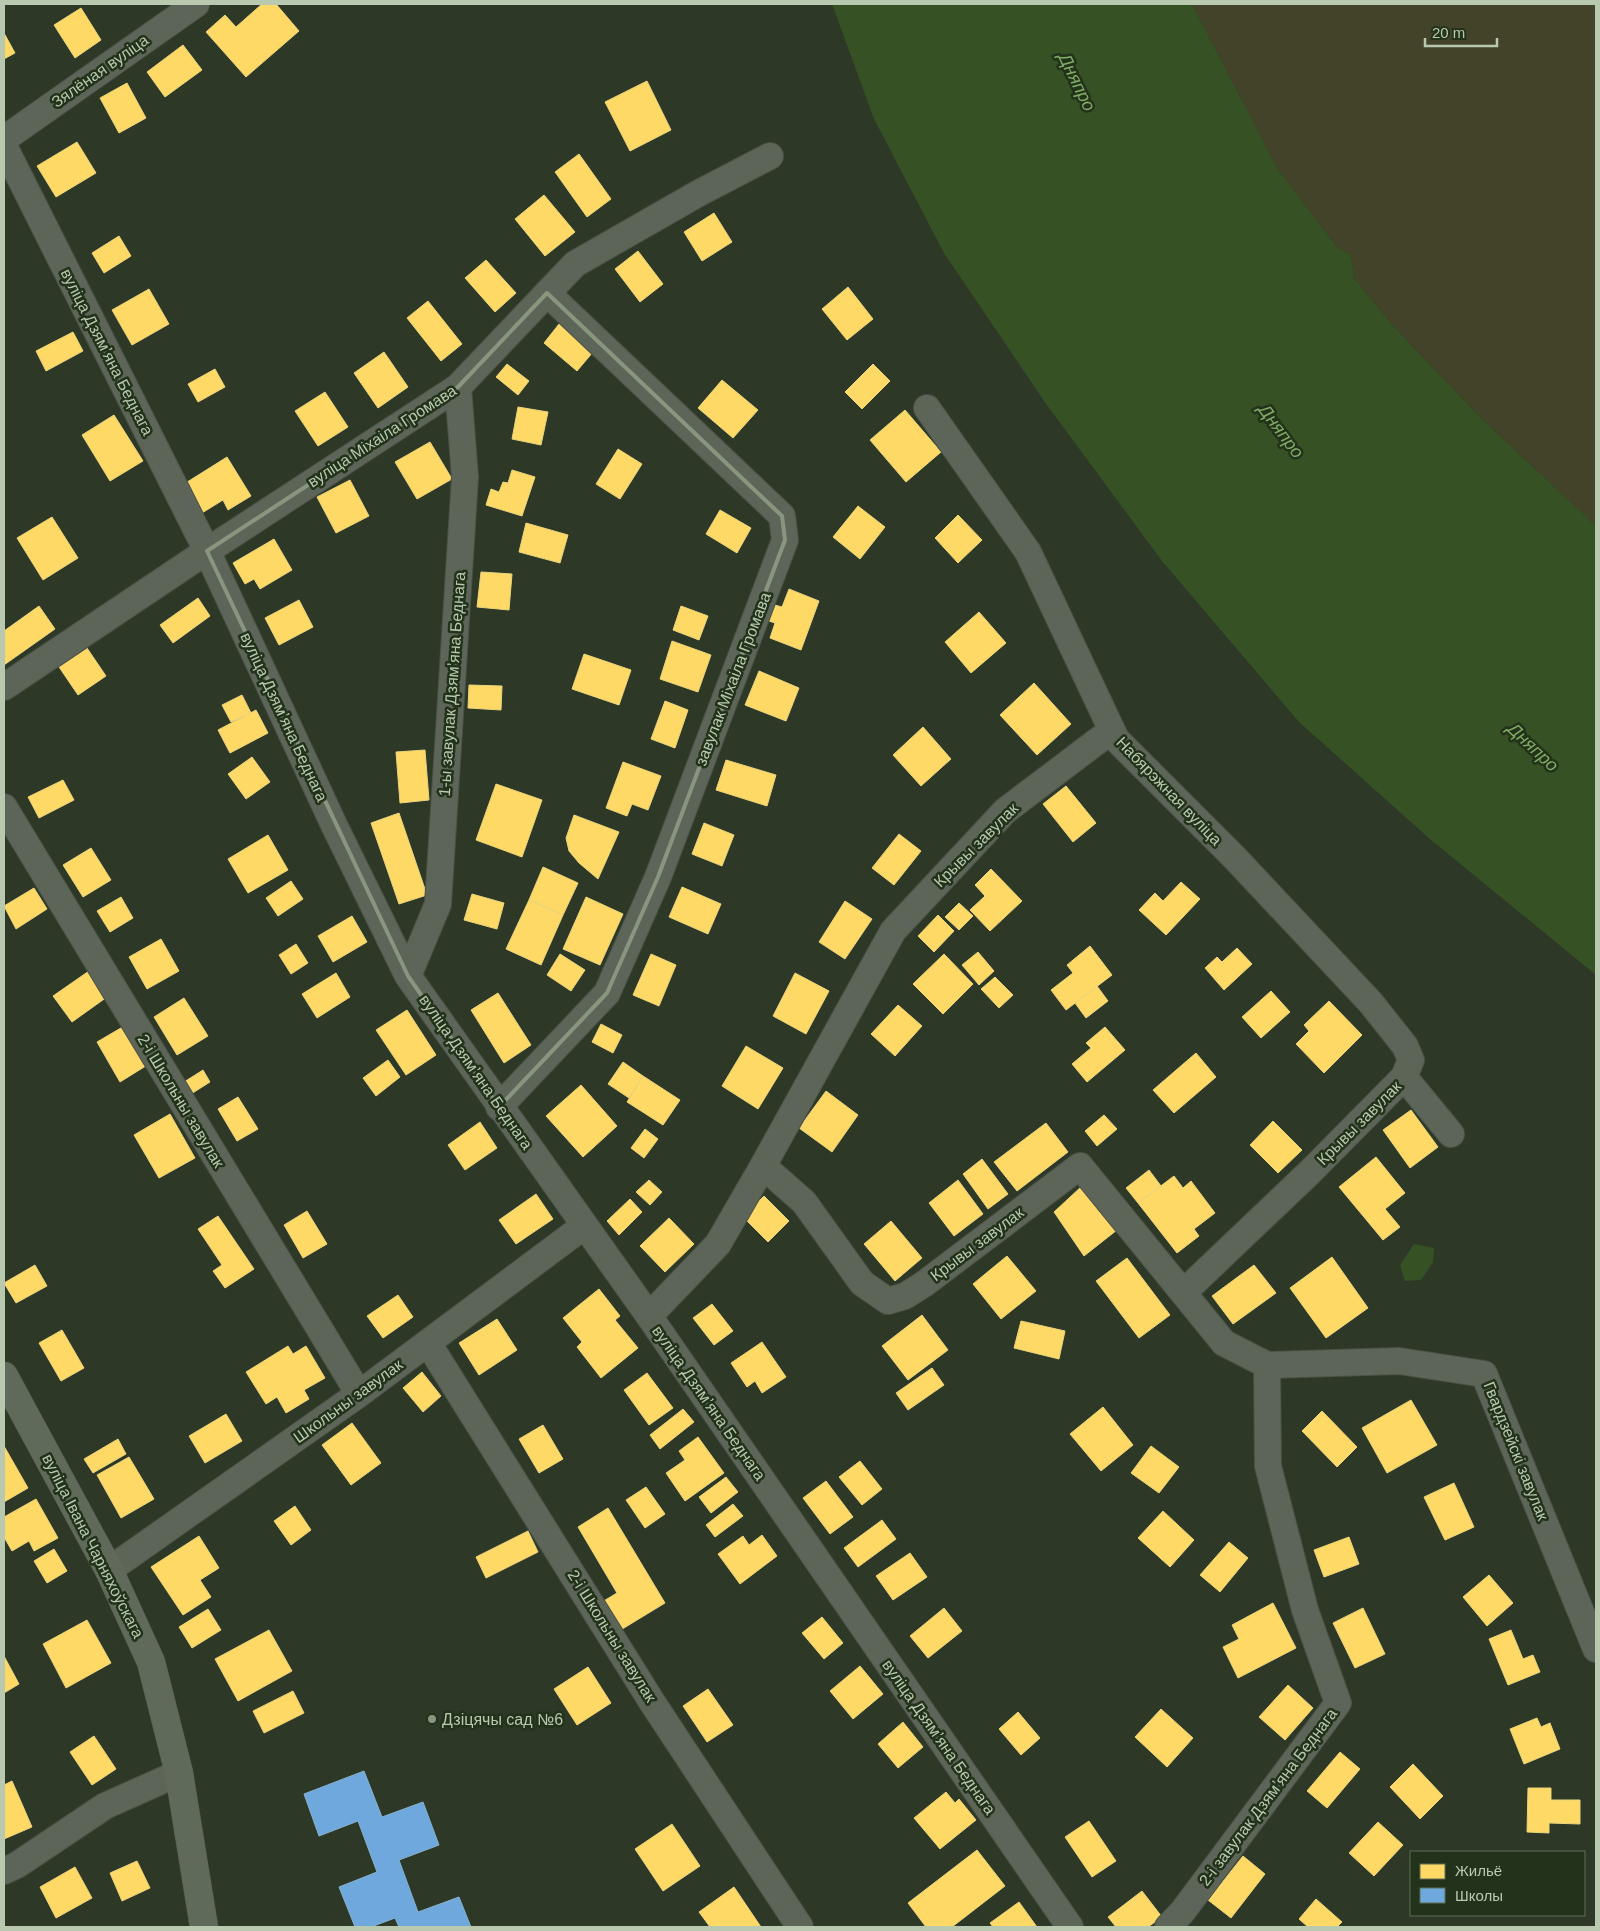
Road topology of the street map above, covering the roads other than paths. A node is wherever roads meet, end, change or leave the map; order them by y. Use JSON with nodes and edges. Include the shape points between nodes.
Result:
{"nodes":[{"id":1,"x":196,"y":4,"type":"edge"},
{"id":2,"x":4,"y":139,"type":"edge"},
{"id":3,"x":4,"y":146,"type":"edge"},
{"id":4,"x":770,"y":156,"type":"dead end"},
{"id":5,"x":547,"y":293,"type":"junction"},
{"id":6,"x":458,"y":387,"type":"junction"},
{"id":7,"x":927,"y":408,"type":"dead end"},
{"id":8,"x":207,"y":551,"type":"junction"},
{"id":9,"x":4,"y":687,"type":"edge"},
{"id":10,"x":1112,"y":730,"type":"junction"},
{"id":11,"x":4,"y":807,"type":"edge"},
{"id":12,"x":408,"y":976,"type":"junction"},
{"id":13,"x":1404,"y":1077,"type":"junction"},
{"id":14,"x":499,"y":1107,"type":"junction"},
{"id":15,"x":1451,"y":1134,"type":"dead end"},
{"id":16,"x":763,"y":1166,"type":"junction"},
{"id":17,"x":584,"y":1226,"type":"junction"},
{"id":18,"x":1184,"y":1292,"type":"junction"},
{"id":19,"x":649,"y":1316,"type":"junction"},
{"id":20,"x":428,"y":1343,"type":"junction"},
{"id":21,"x":1267,"y":1365,"type":"junction"},
{"id":22,"x":4,"y":1376,"type":"edge"},
{"id":23,"x":358,"y":1394,"type":"junction"},
{"id":24,"x":109,"y":1570,"type":"junction"},
{"id":25,"x":1596,"y":1649,"type":"edge"},
{"id":26,"x":179,"y":1773,"type":"junction"},
{"id":27,"x":4,"y":1871,"type":"edge"},
{"id":28,"x":204,"y":1927,"type":"edge"},
{"id":29,"x":800,"y":1927,"type":"edge"},
{"id":30,"x":1070,"y":1927,"type":"edge"},
{"id":31,"x":1168,"y":1927,"type":"edge"}],
"edges":[{"from":1,"to":2,"type":"street","name":"Зялёная вуліца"},
{"from":3,"to":8,"type":"street","name":"вуліца Дзямʼяна Беднага"},
{"from":4,"to":5,"type":"street","name":"вуліца Міхаіла Громава","via":[[699,192],[575,264]]},
{"from":5,"to":6,"type":"street","name":"вуліца Міхаіла Громава"},
{"from":5,"to":14,"type":"street","name":"завулак Міхаіла Громава","via":[[782,516],[785,540],[658,877],[607,993]]},
{"from":6,"to":8,"type":"street","name":"вуліца Міхаіла Громава"},
{"from":6,"to":12,"type":"street","name":"1-ы завулак Дзямʼяна Беднага","via":[[465,477],[438,904]]},
{"from":7,"to":10,"type":"street","name":"Набярэжная вуліца","via":[[1028,552]]},
{"from":8,"to":9,"type":"street","name":"вуліца Міхаіла Громава"},
{"from":8,"to":12,"type":"street","name":"вуліца Дзямʼяна Беднага"},
{"from":10,"to":13,"type":"street","name":"Набярэжная вуліца","via":[[1116,739],[1234,856],[1371,1004],[1405,1046],[1411,1060]]},
{"from":10,"to":16,"type":"street","name":"Крывы завулак","via":[[1004,811],[893,931]]},
{"from":11,"to":23,"type":"street","name":"2-і Школьны завулак"},
{"from":12,"to":14,"type":"street","name":"вуліца Дзямʼяна Беднага"},
{"from":13,"to":15,"type":"street"},
{"from":13,"to":18,"type":"street","name":"Крывы завулак","via":[[1312,1171]]},
{"from":14,"to":17,"type":"street","name":"вуліца Дзямʼяна Беднага"},
{"from":16,"to":18,"type":"street","name":"Крывы завулак","via":[[804,1202],[862,1283],[888,1301],[906,1296],[924,1284],[1080,1166]]},
{"from":16,"to":19,"type":"street","name":"Крывы завулак","via":[[718,1244]]},
{"from":17,"to":19,"type":"street","name":"вуліца Дзямʼяна Беднага"},
{"from":17,"to":20,"type":"street","name":"Школьны завулак"},
{"from":18,"to":21,"type":"street","name":"Крывы завулак","via":[[1224,1343]]},
{"from":19,"to":30,"type":"street","name":"вуліца Дзямʼяна Беднага"},
{"from":20,"to":23,"type":"street","name":"Школьны завулак"},
{"from":20,"to":29,"type":"street","name":"2-і Школьны завулак","via":[[652,1702]]},
{"from":21,"to":25,"type":"street","name":"Гвардзейскі завулак","via":[[1399,1361],[1484,1374]]},
{"from":21,"to":31,"type":"street","name":"2-і завулак Дзямʼяна Беднага","via":[[1268,1466],[1305,1610],[1338,1703]]},
{"from":22,"to":24,"type":"street","name":"вуліца Івана Чарняхоўскага"},
{"from":23,"to":24,"type":"street","name":"Школьны завулак"},
{"from":24,"to":26,"type":"street","name":"вуліца Івана Чарняхоўскага","via":[[151,1662]]},
{"from":26,"to":27,"type":"street","via":[[105,1806]]},
{"from":26,"to":28,"type":"street","name":"вуліца Івана Чарняхоўскага"}]}
